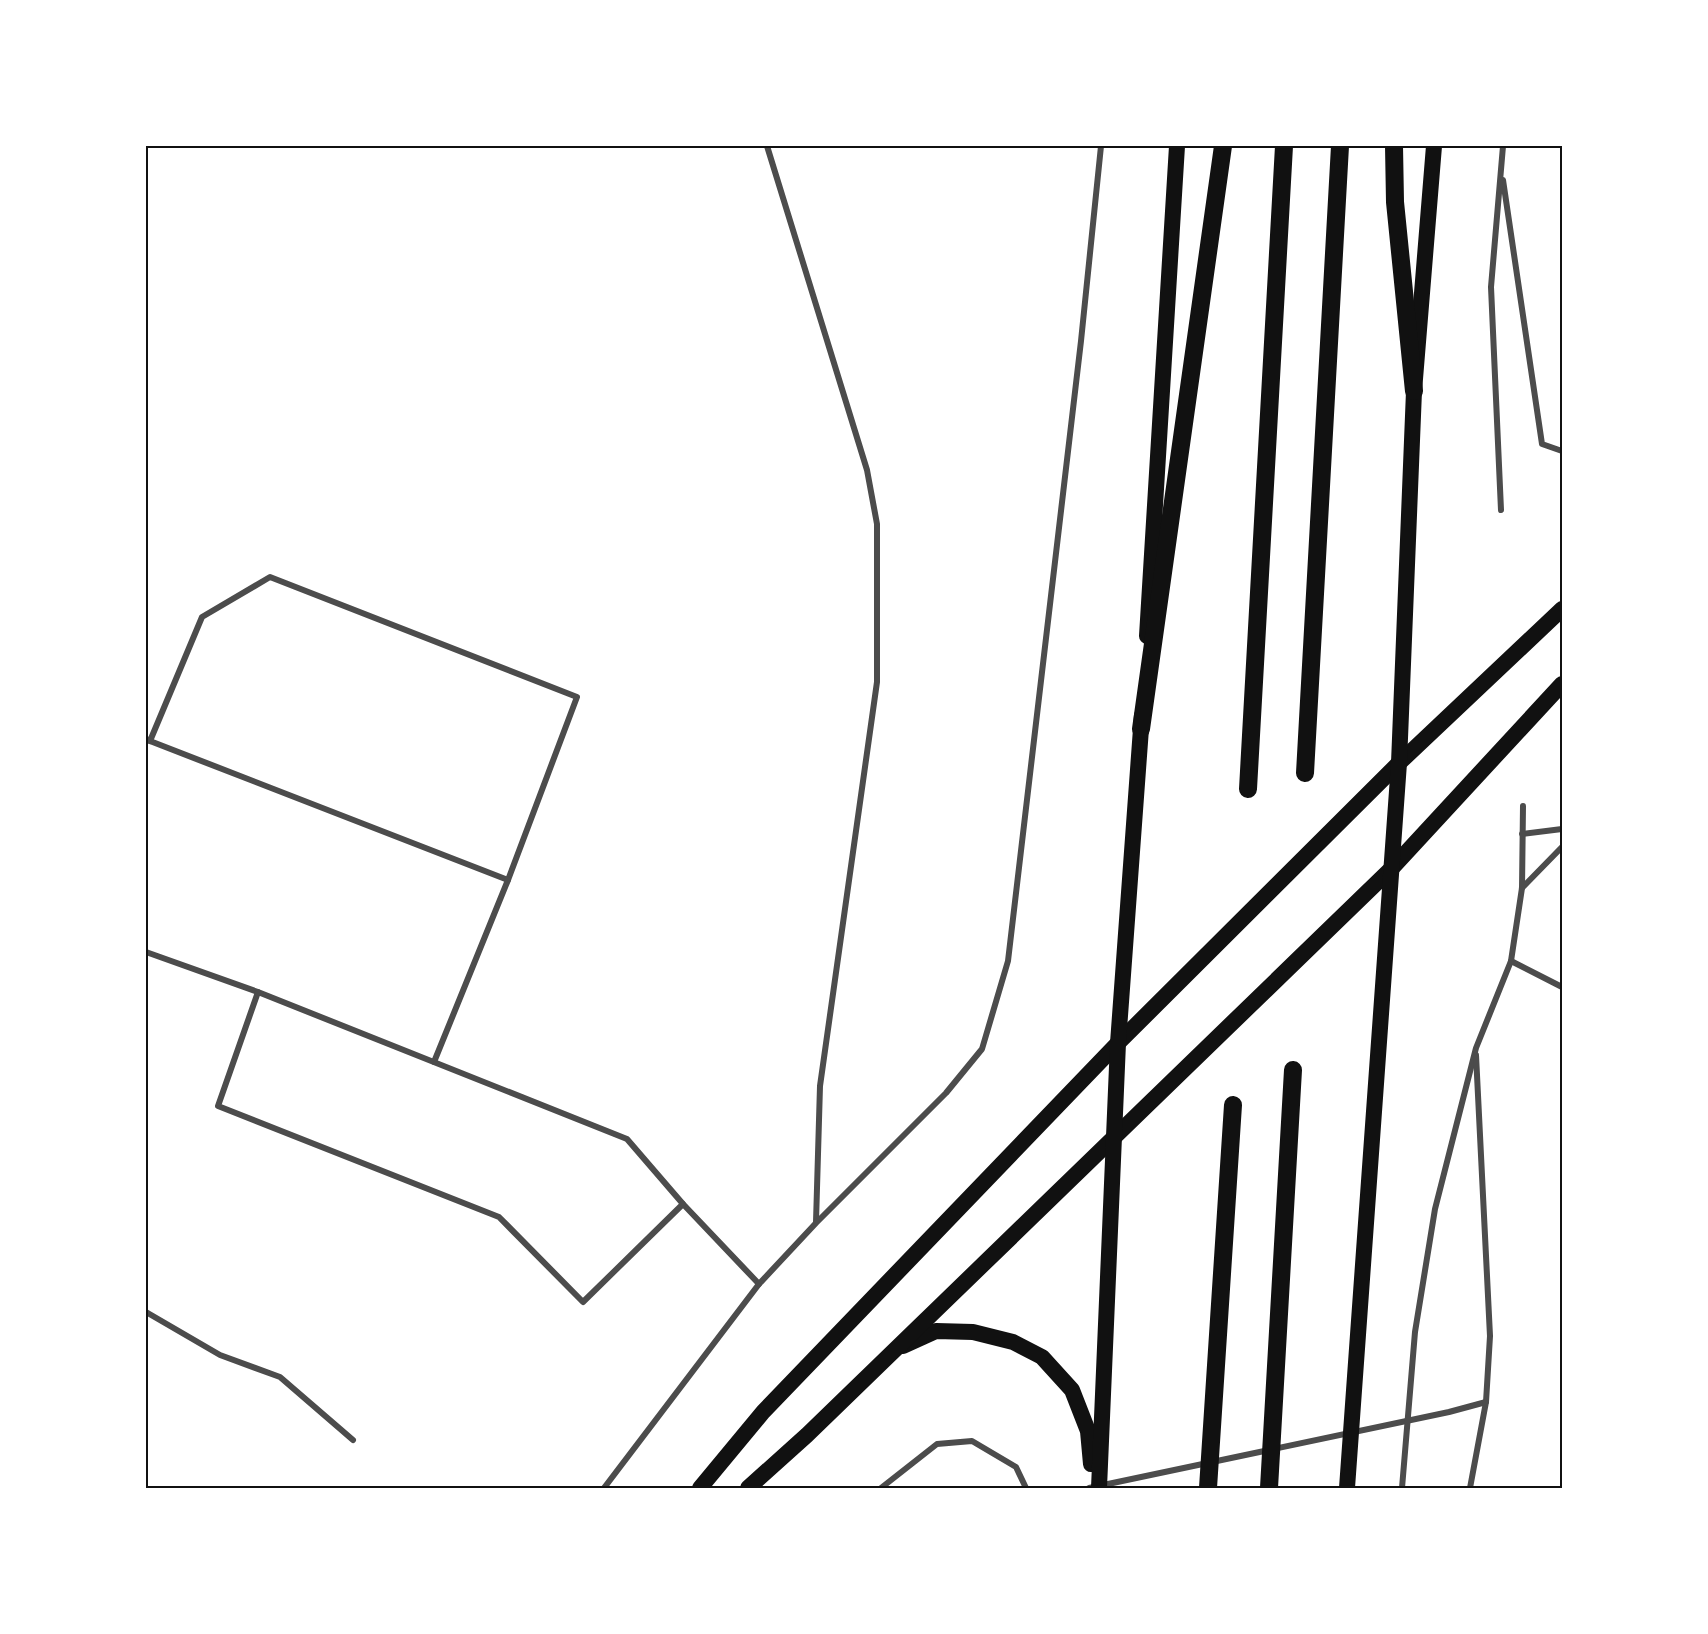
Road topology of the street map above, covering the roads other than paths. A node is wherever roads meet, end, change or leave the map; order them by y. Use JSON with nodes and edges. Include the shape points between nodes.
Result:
{"nodes":[{"id":1,"x":767,"y":146,"type":"edge"},
{"id":2,"x":1101,"y":146,"type":"edge"},
{"id":3,"x":1178,"y":146,"type":"edge"},
{"id":4,"x":1223,"y":146,"type":"edge"},
{"id":5,"x":1284,"y":146,"type":"edge"},
{"id":6,"x":1340,"y":146,"type":"edge"},
{"id":7,"x":1394,"y":146,"type":"edge"},
{"id":8,"x":1434,"y":146,"type":"edge"},
{"id":9,"x":1503,"y":146,"type":"edge"},
{"id":10,"x":1502,"y":171,"type":"junction"},
{"id":11,"x":1414,"y":391,"type":"junction"},
{"id":12,"x":1563,"y":451,"type":"edge"},
{"id":13,"x":1501,"y":510,"type":"dead end"},
{"id":14,"x":1563,"y":609,"type":"edge"},
{"id":15,"x":1563,"y":684,"type":"edge"},
{"id":16,"x":1141,"y":729,"type":"junction"},
{"id":17,"x":148,"y":740,"type":"edge"},
{"id":18,"x":1399,"y":763,"type":"junction"},
{"id":19,"x":1305,"y":773,"type":"dead end"},
{"id":20,"x":1248,"y":789,"type":"dead end"},
{"id":21,"x":1523,"y":806,"type":"dead end"},
{"id":22,"x":1563,"y":829,"type":"edge"},
{"id":23,"x":1522,"y":834,"type":"junction"},
{"id":24,"x":1563,"y":848,"type":"edge"},
{"id":25,"x":1392,"y":868,"type":"junction"},
{"id":26,"x":508,"y":880,"type":"junction"},
{"id":27,"x":1522,"y":888,"type":"junction"},
{"id":28,"x":146,"y":952,"type":"edge"},
{"id":29,"x":1511,"y":961,"type":"junction"},
{"id":30,"x":1563,"y":987,"type":"edge"},
{"id":31,"x":258,"y":992,"type":"junction"},
{"id":32,"x":1118,"y":1043,"type":"junction"},
{"id":33,"x":1476,"y":1048,"type":"junction"},
{"id":34,"x":434,"y":1062,"type":"junction"},
{"id":35,"x":1293,"y":1070,"type":"dead end"},
{"id":36,"x":1233,"y":1105,"type":"dead end"},
{"id":37,"x":1114,"y":1137,"type":"junction"},
{"id":38,"x":683,"y":1204,"type":"junction"},
{"id":39,"x":816,"y":1223,"type":"junction"},
{"id":40,"x":759,"y":1284,"type":"junction"},
{"id":41,"x":146,"y":1312,"type":"edge"},
{"id":42,"x":893,"y":1350,"type":"junction"},
{"id":43,"x":1486,"y":1402,"type":"junction"},
{"id":44,"x":353,"y":1440,"type":"dead end"},
{"id":45,"x":604,"y":1488,"type":"edge"},
{"id":46,"x":700,"y":1488,"type":"edge"},
{"id":47,"x":747,"y":1488,"type":"edge"},
{"id":48,"x":881,"y":1488,"type":"edge"},
{"id":49,"x":1026,"y":1488,"type":"edge"},
{"id":50,"x":1091,"y":1488,"type":"edge"},
{"id":51,"x":1099,"y":1488,"type":"edge"},
{"id":52,"x":1208,"y":1488,"type":"edge"},
{"id":53,"x":1269,"y":1488,"type":"edge"},
{"id":54,"x":1347,"y":1488,"type":"edge"},
{"id":55,"x":1402,"y":1488,"type":"edge"},
{"id":56,"x":1470,"y":1488,"type":"edge"}],
"edges":[{"from":1,"to":39,"type":"street","via":[[867,470],[877,524],[877,682],[820,1086]]},
{"from":2,"to":39,"type":"street","via":[[1008,962],[982,1049],[946,1093]]},
{"from":3,"to":16,"type":"highway"},
{"from":4,"to":16,"type":"highway"},
{"from":5,"to":20,"type":"highway"},
{"from":6,"to":19,"type":"highway"},
{"from":7,"to":11,"type":"highway","via":[[1395,202]]},
{"from":8,"to":11,"type":"highway"},
{"from":9,"to":10,"type":"street"},
{"from":10,"to":12,"type":"street","via":[[1542,444]]},
{"from":10,"to":13,"type":"street","via":[[1491,287]]},
{"from":11,"to":18,"type":"highway"},
{"from":14,"to":18,"type":"highway"},
{"from":15,"to":25,"type":"highway"},
{"from":16,"to":32,"type":"highway"},
{"from":17,"to":26,"type":"street"},
{"from":17,"to":26,"type":"street","via":[[202,616],[270,577],[577,697]]},
{"from":18,"to":25,"type":"highway"},
{"from":18,"to":32,"type":"highway"},
{"from":21,"to":23,"type":"street"},
{"from":22,"to":23,"type":"street"},
{"from":23,"to":27,"type":"street"},
{"from":24,"to":27,"type":"street"},
{"from":25,"to":37,"type":"highway"},
{"from":25,"to":54,"type":"highway"},
{"from":26,"to":34,"type":"street"},
{"from":27,"to":29,"type":"street"},
{"from":28,"to":31,"type":"street"},
{"from":29,"to":30,"type":"street"},
{"from":29,"to":33,"type":"street"},
{"from":31,"to":34,"type":"street"},
{"from":31,"to":38,"type":"street","via":[[218,1106],[499,1217],[583,1302]]},
{"from":32,"to":37,"type":"highway"},
{"from":32,"to":46,"type":"highway","via":[[763,1412]]},
{"from":33,"to":43,"type":"street","via":[[1490,1336]]},
{"from":33,"to":55,"type":"street","via":[[1435,1209],[1415,1332]]},
{"from":34,"to":38,"type":"street","via":[[627,1139]]},
{"from":35,"to":53,"type":"highway"},
{"from":36,"to":52,"type":"highway"},
{"from":37,"to":42,"type":"highway"},
{"from":37,"to":51,"type":"highway"},
{"from":38,"to":40,"type":"street"},
{"from":39,"to":40,"type":"street"},
{"from":40,"to":45,"type":"street"},
{"from":41,"to":44,"type":"street","via":[[220,1355],[280,1377]]},
{"from":42,"to":47,"type":"highway","via":[[807,1436]]},
{"from":42,"to":50,"type":"highway","via":[[936,1331],[974,1332],[1013,1341],[1042,1357],[1072,1390],[1088,1431]]},
{"from":43,"to":50,"type":"street"},
{"from":43,"to":56,"type":"street"},
{"from":48,"to":49,"type":"street","via":[[937,1444],[972,1441],[1016,1467]]}]}
